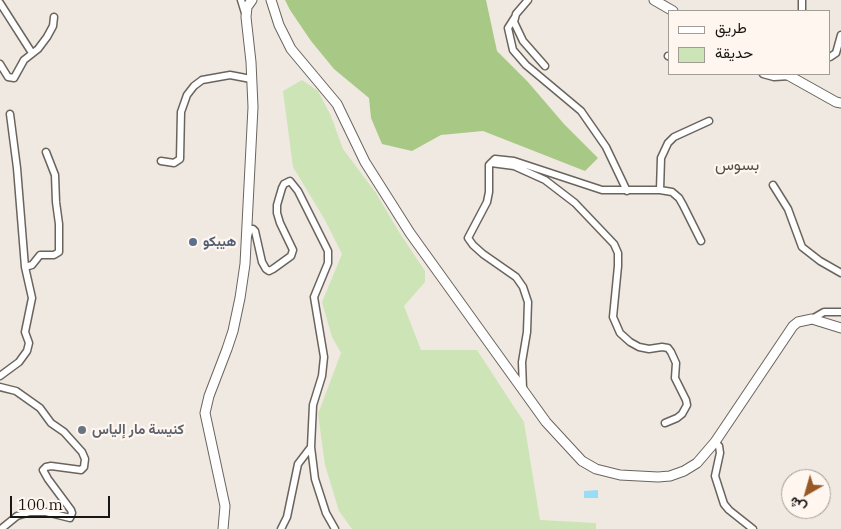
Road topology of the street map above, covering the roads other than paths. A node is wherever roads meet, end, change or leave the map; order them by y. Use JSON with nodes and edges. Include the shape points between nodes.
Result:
{"nodes":[{"id":1,"x":241,"y":0,"type":"edge"},
{"id":2,"x":252,"y":0,"type":"edge"},
{"id":3,"x":271,"y":0,"type":"edge"},
{"id":4,"x":528,"y":0,"type":"edge"},
{"id":5,"x":654,"y":0,"type":"edge"},
{"id":6,"x":0,"y":3,"type":"edge"},
{"id":7,"x":671,"y":10,"type":"edge"},
{"id":8,"x":54,"y":17,"type":"dead end"},
{"id":9,"x":246,"y":17,"type":"junction"},
{"id":10,"x":515,"y":17,"type":"junction"},
{"id":11,"x":841,"y":35,"type":"edge"},
{"id":12,"x":32,"y":53,"type":"junction"},
{"id":13,"x":831,"y":56,"type":"edge"},
{"id":14,"x":0,"y":64,"type":"edge"},
{"id":15,"x":545,"y":66,"type":"dead end"},
{"id":16,"x":766,"y":75,"type":"edge"},
{"id":17,"x":786,"y":75,"type":"edge"},
{"id":18,"x":792,"y":75,"type":"edge"},
{"id":19,"x":251,"y":79,"type":"junction"},
{"id":20,"x":840,"y":103,"type":"edge"},
{"id":21,"x":10,"y":114,"type":"dead end"},
{"id":22,"x":709,"y":121,"type":"dead end"},
{"id":23,"x":46,"y":152,"type":"dead end"},
{"id":24,"x":161,"y":161,"type":"dead end"},
{"id":25,"x":491,"y":163,"type":"junction"},
{"id":26,"x":773,"y":186,"type":"dead end"},
{"id":27,"x":660,"y":190,"type":"junction"},
{"id":28,"x":627,"y":191,"type":"junction"},
{"id":29,"x":246,"y":240,"type":"junction"},
{"id":30,"x":701,"y":241,"type":"dead end"},
{"id":31,"x":25,"y":267,"type":"junction"},
{"id":32,"x":841,"y":273,"type":"edge"},
{"id":33,"x":841,"y":312,"type":"edge"},
{"id":34,"x":812,"y":319,"type":"junction"},
{"id":35,"x":841,"y":328,"type":"edge"},
{"id":36,"x":0,"y":376,"type":"edge"},
{"id":37,"x":0,"y":387,"type":"edge"},
{"id":38,"x":523,"y":389,"type":"junction"},
{"id":39,"x":665,"y":423,"type":"dead end"},
{"id":40,"x":715,"y":442,"type":"junction"},
{"id":41,"x":311,"y":447,"type":"junction"},
{"id":42,"x":1,"y":529,"type":"edge"},
{"id":43,"x":223,"y":529,"type":"edge"},
{"id":44,"x":281,"y":529,"type":"edge"},
{"id":45,"x":335,"y":529,"type":"edge"},
{"id":46,"x":752,"y":529,"type":"edge"}],
"edges":[{"from":1,"to":9,"type":"street"},
{"from":2,"to":9,"type":"main road"},
{"from":3,"to":38,"type":"main road","via":[[291,49],[337,104],[365,162],[410,233]]},
{"from":4,"to":10,"type":"street"},
{"from":5,"to":7,"type":"main road"},
{"from":6,"to":12,"type":"street"},
{"from":8,"to":12,"type":"street","via":[[47,37]]},
{"from":9,"to":19,"type":"main road"},
{"from":10,"to":15,"type":"street","via":[[523,41]]},
{"from":10,"to":28,"type":"street","via":[[508,28],[513,50],[526,65],[582,111],[606,147]]},
{"from":11,"to":13,"type":"street","via":[[836,53]]},
{"from":12,"to":14,"type":"street","via":[[14,78],[8,77]]},
{"from":16,"to":17,"type":"street","via":[[774,78]]},
{"from":18,"to":20,"type":"main road"},
{"from":19,"to":24,"type":"street","via":[[230,75],[202,80],[194,86],[181,112],[180,159],[174,163]]},
{"from":19,"to":29,"type":"main road","via":[[253,107]]},
{"from":21,"to":31,"type":"street"},
{"from":22,"to":27,"type":"street","via":[[668,143],[660,158]]},
{"from":23,"to":31,"type":"street","via":[[55,175],[59,252],[40,255],[32,265]]},
{"from":25,"to":28,"type":"street","via":[[495,159],[514,161],[602,190]]},
{"from":25,"to":38,"type":"street","via":[[487,202],[468,238],[483,254],[516,277],[523,287],[528,302],[522,362]]},
{"from":25,"to":39,"type":"street","via":[[514,166],[546,180],[575,203],[614,244],[618,252],[618,266],[613,318],[620,333],[639,347],[668,348],[676,362],[675,378],[687,405],[682,414]]},
{"from":26,"to":32,"type":"street","via":[[788,209],[802,247]]},
{"from":27,"to":28,"type":"street"},
{"from":27,"to":30,"type":"street","via":[[672,192],[679,198]]},
{"from":29,"to":41,"type":"street","via":[[250,229],[253,229],[266,269],[270,270],[292,256],[294,250],[277,213],[284,184],[290,181],[298,190],[328,251],[328,263],[314,297],[324,358],[313,405]]},
{"from":29,"to":43,"type":"main road","via":[[238,313],[205,413],[225,506]]},
{"from":31,"to":36,"type":"street","via":[[32,298],[25,332],[29,347],[18,362]]},
{"from":33,"to":34,"type":"street","via":[[824,312]]},
{"from":34,"to":35,"type":"main road"},
{"from":34,"to":40,"type":"main road","via":[[793,326]]},
{"from":37,"to":42,"type":"street","via":[[16,391],[40,408],[85,459],[81,470],[51,466],[43,470],[71,510],[70,518],[30,512],[17,516]]},
{"from":38,"to":40,"type":"main road","via":[[546,422],[582,461],[596,469],[640,477],[670,476],[697,464]]},
{"from":40,"to":46,"type":"street","via":[[720,453],[715,476],[724,504]]},
{"from":41,"to":44,"type":"street","via":[[298,464],[287,517]]},
{"from":41,"to":45,"type":"street","via":[[316,479],[326,513]]}]}
